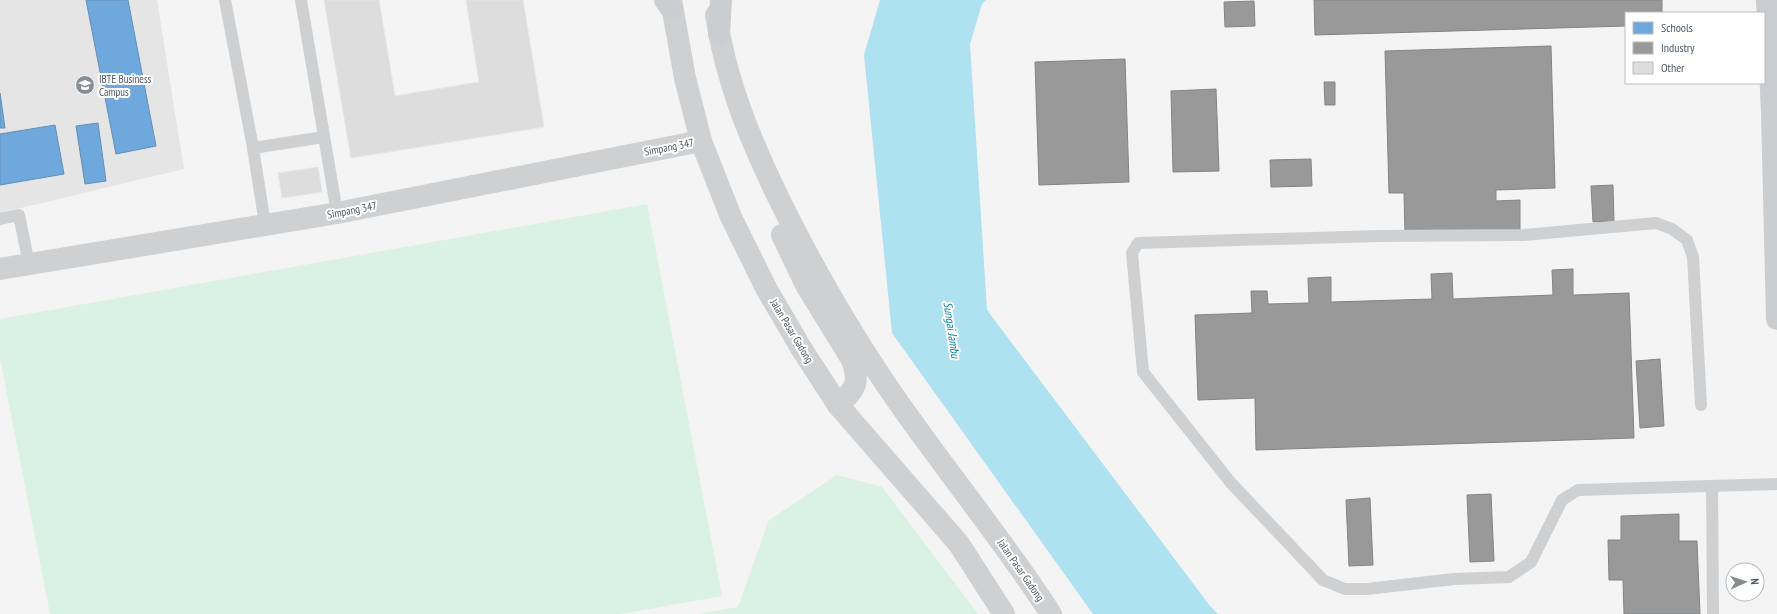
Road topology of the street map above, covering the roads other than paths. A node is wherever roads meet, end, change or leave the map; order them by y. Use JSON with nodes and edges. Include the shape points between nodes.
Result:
{"nodes":[{"id":1,"x":225,"y":0,"type":"edge"},
{"id":2,"x":301,"y":0,"type":"edge"},
{"id":3,"x":714,"y":0,"type":"edge"},
{"id":4,"x":721,"y":0,"type":"edge"},
{"id":5,"x":1767,"y":0,"type":"edge"},
{"id":6,"x":669,"y":3,"type":"edge"},
{"id":7,"x":719,"y":34,"type":"junction"},
{"id":8,"x":1774,"y":105,"type":"edge"},
{"id":9,"x":324,"y":137,"type":"junction"},
{"id":10,"x":701,"y":141,"type":"junction"},
{"id":11,"x":754,"y":147,"type":"junction"},
{"id":12,"x":254,"y":148,"type":"junction"},
{"id":13,"x":337,"y":213,"type":"junction"},
{"id":14,"x":0,"y":219,"type":"edge"},
{"id":15,"x":266,"y":224,"type":"junction"},
{"id":16,"x":29,"y":264,"type":"junction"},
{"id":17,"x":0,"y":269,"type":"edge"},
{"id":18,"x":1777,"y":319,"type":"edge"},
{"id":19,"x":838,"y":405,"type":"junction"},
{"id":20,"x":1701,"y":405,"type":"dead end"},
{"id":21,"x":1777,"y":484,"type":"edge"},
{"id":22,"x":1712,"y":487,"type":"junction"},
{"id":23,"x":1004,"y":614,"type":"edge"},
{"id":24,"x":1052,"y":614,"type":"edge"},
{"id":25,"x":1713,"y":614,"type":"edge"}],
"edges":[{"from":1,"to":12,"type":"lane"},
{"from":2,"to":9,"type":"lane"},
{"from":3,"to":7,"type":"street","name":"Jalan Pasar Gadong"},
{"from":4,"to":7,"type":"main road"},
{"from":5,"to":8,"type":"main road"},
{"from":6,"to":10,"type":"street","name":"Jalan Pasar Gadong"},
{"from":7,"to":11,"type":"street","name":"Jalan Pasar Gadong","via":[[740,111]]},
{"from":8,"to":18,"type":"main road"},
{"from":9,"to":12,"type":"lane"},
{"from":9,"to":13,"type":"lane"},
{"from":10,"to":13,"type":"street","name":"Simpang 347"},
{"from":10,"to":19,"type":"street","name":"Jalan Pasar Gadong","via":[[731,217],[766,288]]},
{"from":11,"to":19,"type":"street","via":[[763,197],[806,285],[852,360],[856,372],[856,384],[852,393]]},
{"from":11,"to":24,"type":"street","name":"Jalan Pasar Gadong","via":[[792,226],[881,378],[1024,571]]},
{"from":12,"to":15,"type":"lane"},
{"from":13,"to":15,"type":"street","name":"Simpang 347"},
{"from":14,"to":16,"type":"lane","via":[[19,215]]},
{"from":15,"to":16,"type":"street","name":"Simpang 347"},
{"from":16,"to":17,"type":"street","name":"Simpang 347"},
{"from":19,"to":23,"type":"street","name":"Jalan Pasar Gadong","via":[[959,544]]},
{"from":20,"to":22,"type":"lane","via":[[1693,257],[1687,240],[1672,229],[1656,223],[1523,235],[1138,243],[1132,253],[1144,372],[1232,482],[1323,580],[1345,589],[1367,589],[1454,579],[1509,577],[1531,562],[1562,500],[1578,490]]},
{"from":21,"to":22,"type":"lane"},
{"from":22,"to":25,"type":"lane"}]}
